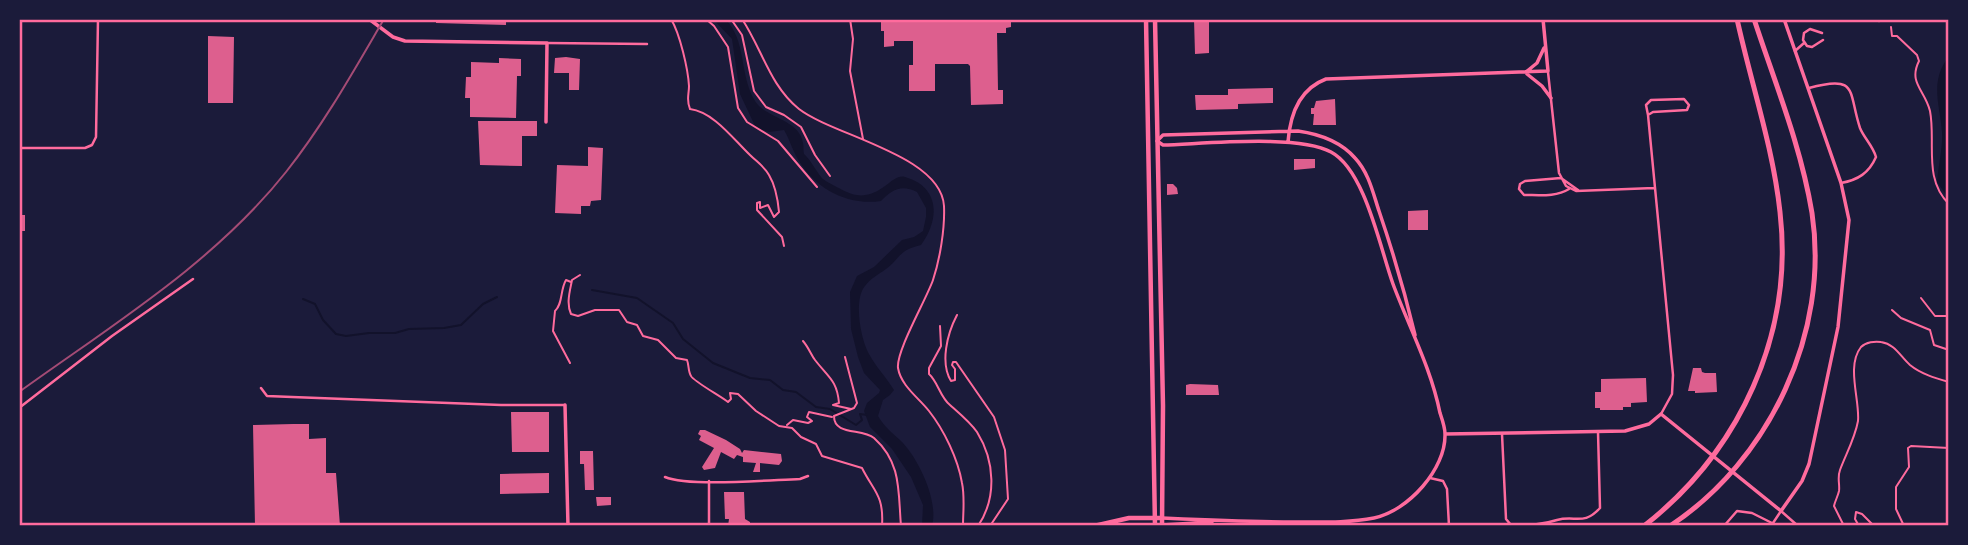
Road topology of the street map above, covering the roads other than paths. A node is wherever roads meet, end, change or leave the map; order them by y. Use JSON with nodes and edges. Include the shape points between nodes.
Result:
{"nodes":[{"id":1,"x":98,"y":19,"type":"edge"},
{"id":2,"x":369,"y":19,"type":"edge"},
{"id":3,"x":1146,"y":19,"type":"edge"},
{"id":4,"x":1155,"y":19,"type":"edge"},
{"id":5,"x":1543,"y":19,"type":"edge"},
{"id":6,"x":1737,"y":19,"type":"edge"},
{"id":7,"x":1754,"y":19,"type":"edge"},
{"id":8,"x":1784,"y":19,"type":"edge"},
{"id":9,"x":1822,"y":33,"type":"dead end"},
{"id":10,"x":1823,"y":40,"type":"dead end"},
{"id":11,"x":547,"y":43,"type":"junction"},
{"id":12,"x":1804,"y":43,"type":"junction"},
{"id":13,"x":647,"y":44,"type":"dead end"},
{"id":14,"x":1545,"y":46,"type":"junction"},
{"id":15,"x":1795,"y":51,"type":"junction"},
{"id":16,"x":1548,"y":71,"type":"junction"},
{"id":17,"x":1525,"y":72,"type":"junction"},
{"id":18,"x":1809,"y":88,"type":"junction"},
{"id":19,"x":1550,"y":98,"type":"junction"},
{"id":20,"x":1648,"y":115,"type":"junction"},
{"id":21,"x":545,"y":122,"type":"dead end"},
{"id":22,"x":1289,"y":132,"type":"junction"},
{"id":23,"x":1206,"y":135,"type":"junction"},
{"id":24,"x":1157,"y":141,"type":"junction"},
{"id":25,"x":1288,"y":142,"type":"junction"},
{"id":26,"x":1207,"y":144,"type":"junction"},
{"id":27,"x":19,"y":148,"type":"edge"},
{"id":28,"x":1561,"y":178,"type":"junction"},
{"id":29,"x":1841,"y":183,"type":"junction"},
{"id":30,"x":1654,"y":188,"type":"junction"},
{"id":31,"x":1569,"y":189,"type":"junction"},
{"id":32,"x":1579,"y":190,"type":"junction"},
{"id":33,"x":1384,"y":223,"type":"junction"},
{"id":34,"x":1374,"y":227,"type":"junction"},
{"id":35,"x":193,"y":279,"type":"dead end"},
{"id":36,"x":1415,"y":335,"type":"junction"},
{"id":37,"x":261,"y":388,"type":"dead end"},
{"id":38,"x":565,"y":405,"type":"joint"},
{"id":39,"x":19,"y":408,"type":"edge"},
{"id":40,"x":1661,"y":414,"type":"junction"},
{"id":41,"x":1598,"y":432,"type":"junction"},
{"id":42,"x":1502,"y":433,"type":"junction"},
{"id":43,"x":1445,"y":434,"type":"junction"},
{"id":44,"x":808,"y":475,"type":"dead end"},
{"id":45,"x":664,"y":477,"type":"dead end"},
{"id":46,"x":1430,"y":478,"type":"junction"},
{"id":47,"x":709,"y":481,"type":"junction"},
{"id":48,"x":1781,"y":511,"type":"junction"},
{"id":49,"x":1155,"y":518,"type":"junction"},
{"id":50,"x":1162,"y":518,"type":"junction"},
{"id":51,"x":1218,"y":522,"type":"junction"},
{"id":52,"x":1355,"y":523,"type":"edge"},
{"id":53,"x":1771,"y":524,"type":"edge"},
{"id":54,"x":1155,"y":525,"type":"edge"},
{"id":55,"x":1162,"y":525,"type":"edge"},
{"id":56,"x":568,"y":526,"type":"edge"},
{"id":57,"x":709,"y":526,"type":"edge"},
{"id":58,"x":1094,"y":526,"type":"edge"},
{"id":59,"x":1131,"y":526,"type":"edge"},
{"id":60,"x":1449,"y":526,"type":"edge"},
{"id":61,"x":1644,"y":526,"type":"edge"},
{"id":62,"x":1670,"y":526,"type":"edge"},
{"id":63,"x":1724,"y":526,"type":"edge"},
{"id":64,"x":1798,"y":526,"type":"edge"}],
"edges":[{"from":1,"to":27,"type":"street","via":[[96,137],[92,145]]},
{"from":2,"to":11,"type":"street","via":[[405,41]]},
{"from":3,"to":49,"type":"main road"},
{"from":4,"to":24,"type":"main road"},
{"from":5,"to":14,"type":"street"},
{"from":6,"to":61,"type":"highway","via":[[1780,213],[1777,314],[1760,373],[1731,432],[1701,474]]},
{"from":7,"to":62,"type":"highway","via":[[1806,180],[1814,240],[1810,307],[1794,370],[1769,421],[1726,478]]},
{"from":8,"to":15,"type":"street"},
{"from":9,"to":12,"type":"street","via":[[1807,31]]},
{"from":10,"to":12,"type":"street","via":[[1811,47]]},
{"from":11,"to":13,"type":"street"},
{"from":11,"to":21,"type":"street"},
{"from":12,"to":15,"type":"street"},
{"from":14,"to":16,"type":"street"},
{"from":14,"to":17,"type":"street","via":[[1537,63]]},
{"from":15,"to":18,"type":"street"},
{"from":16,"to":17,"type":"street"},
{"from":16,"to":19,"type":"street"},
{"from":17,"to":19,"type":"street"},
{"from":17,"to":22,"type":"street","via":[[1326,79],[1301,97]]},
{"from":18,"to":29,"type":"street"},
{"from":18,"to":29,"type":"street","via":[[1836,83],[1846,86],[1852,92],[1861,132],[1874,150],[1876,157],[1866,173]]},
{"from":19,"to":28,"type":"street"},
{"from":20,"to":20,"type":"street","via":[[1646,105],[1651,100],[1684,99],[1689,105],[1687,110]]},
{"from":20,"to":30,"type":"street"},
{"from":22,"to":23,"type":"street"},
{"from":22,"to":25,"type":"street"},
{"from":22,"to":33,"type":"street","via":[[1318,135],[1349,152],[1366,172]]},
{"from":23,"to":24,"type":"street","via":[[1163,135]]},
{"from":23,"to":26,"type":"street"},
{"from":24,"to":26,"type":"street","via":[[1163,145]]},
{"from":24,"to":50,"type":"main road"},
{"from":25,"to":26,"type":"street"},
{"from":25,"to":34,"type":"street","via":[[1326,150],[1345,162],[1358,181]]},
{"from":28,"to":31,"type":"street"},
{"from":28,"to":31,"type":"street","via":[[1525,181],[1519,189],[1524,195],[1560,194]]},
{"from":28,"to":32,"type":"street"},
{"from":29,"to":48,"type":"street","via":[[1849,224],[1833,354],[1807,470]]},
{"from":30,"to":32,"type":"street"},
{"from":30,"to":40,"type":"street","via":[[1674,375],[1672,394]]},
{"from":31,"to":32,"type":"street"},
{"from":33,"to":34,"type":"street"},
{"from":33,"to":36,"type":"street"},
{"from":34,"to":36,"type":"street"},
{"from":35,"to":39,"type":"street"},
{"from":36,"to":43,"type":"street"},
{"from":37,"to":38,"type":"street","via":[[267,396]]},
{"from":38,"to":56,"type":"street"},
{"from":40,"to":41,"type":"street","via":[[1639,428]]},
{"from":40,"to":48,"type":"street"},
{"from":41,"to":42,"type":"street"},
{"from":41,"to":42,"type":"street","via":[[1600,508],[1590,517],[1545,525],[1511,525],[1506,519]]},
{"from":42,"to":43,"type":"street"},
{"from":43,"to":46,"type":"street"},
{"from":44,"to":47,"type":"street","via":[[800,479]]},
{"from":45,"to":47,"type":"street"},
{"from":46,"to":52,"type":"street","via":[[1392,512]]},
{"from":46,"to":60,"type":"street","via":[[1443,481],[1447,489]]},
{"from":47,"to":57,"type":"street"},
{"from":48,"to":53,"type":"street"},
{"from":48,"to":64,"type":"street"},
{"from":49,"to":50,"type":"main road"},
{"from":49,"to":54,"type":"main road"},
{"from":49,"to":58,"type":"main road"},
{"from":50,"to":51,"type":"street"},
{"from":50,"to":55,"type":"main road"},
{"from":51,"to":52,"type":"street"},
{"from":51,"to":55,"type":"street"},
{"from":53,"to":63,"type":"street","via":[[1737,511]]},
{"from":54,"to":55,"type":"main road"},
{"from":54,"to":59,"type":"main road"}]}
